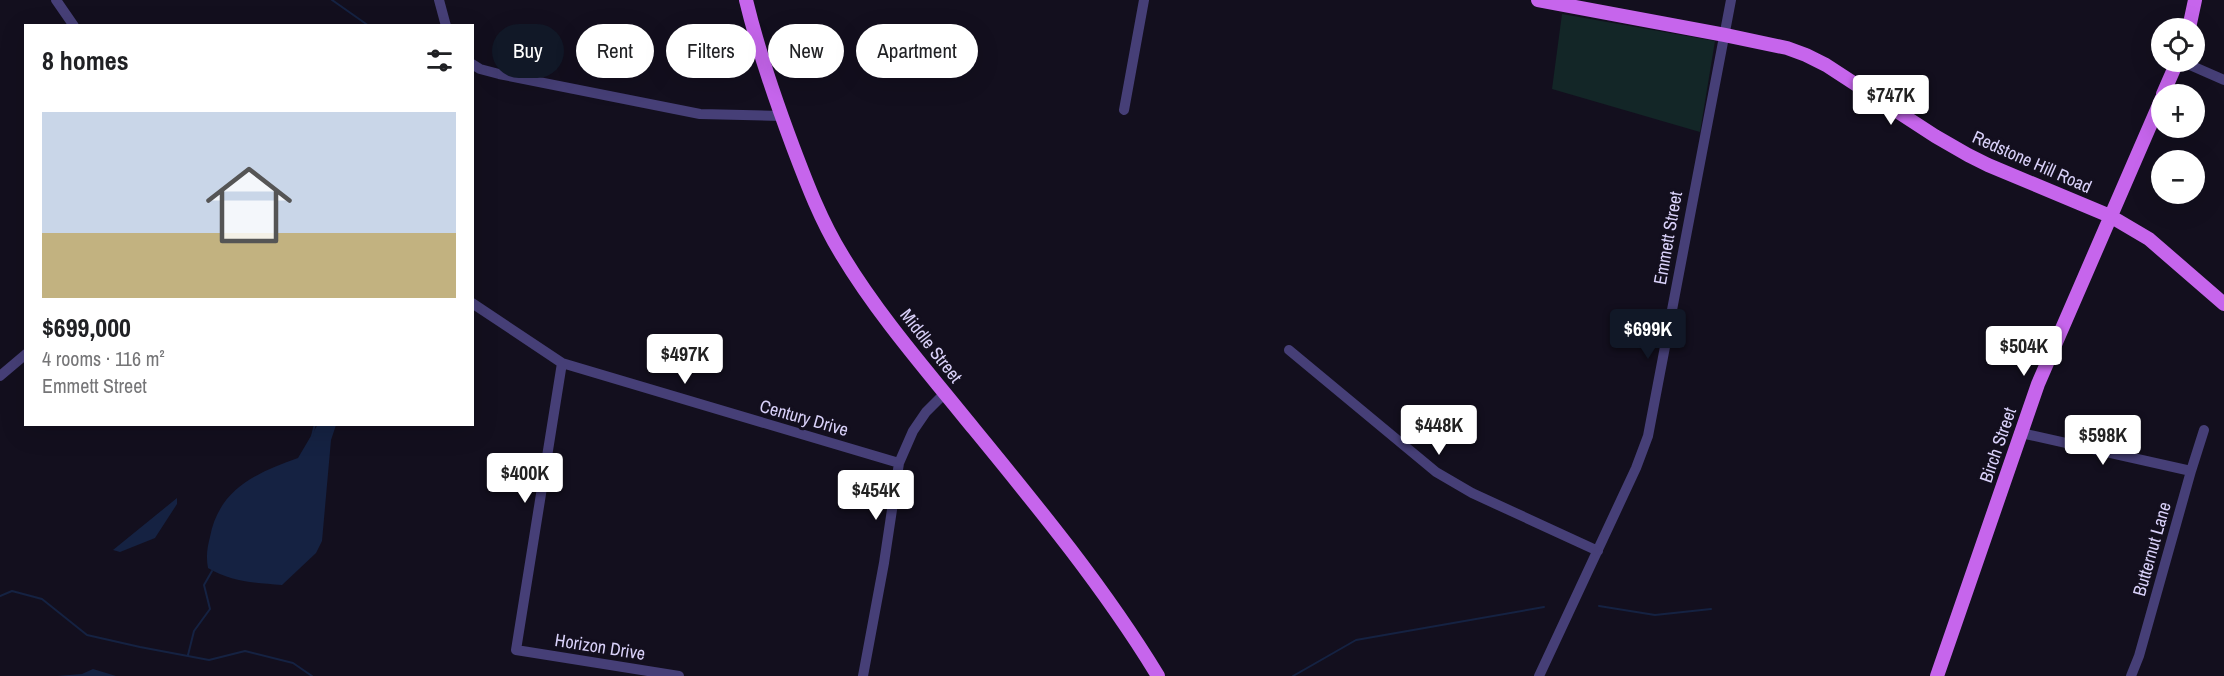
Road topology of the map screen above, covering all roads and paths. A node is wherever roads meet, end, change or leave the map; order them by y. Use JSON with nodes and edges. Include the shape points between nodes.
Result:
{"nodes":[{"id":1,"x":56,"y":0,"type":"edge"},
{"id":2,"x":439,"y":0,"type":"edge"},
{"id":3,"x":746,"y":0,"type":"edge"},
{"id":4,"x":1144,"y":0,"type":"edge"},
{"id":5,"x":1538,"y":0,"type":"edge"},
{"id":6,"x":1731,"y":0,"type":"edge"},
{"id":7,"x":2195,"y":0,"type":"edge"},
{"id":8,"x":2191,"y":18,"type":"edge"},
{"id":9,"x":73,"y":24,"type":"edge"},
{"id":10,"x":446,"y":24,"type":"edge"},
{"id":11,"x":1725,"y":35,"type":"junction"},
{"id":12,"x":474,"y":65,"type":"edge"},
{"id":13,"x":2205,"y":72,"type":"edge"},
{"id":14,"x":2224,"y":80,"type":"edge"},
{"id":15,"x":1124,"y":110,"type":"dead end"},
{"id":16,"x":781,"y":116,"type":"junction"},
{"id":17,"x":2151,"y":121,"type":"edge"},
{"id":18,"x":2110,"y":216,"type":"junction"},
{"id":19,"x":474,"y":304,"type":"edge"},
{"id":20,"x":2224,"y":304,"type":"edge"},
{"id":21,"x":1289,"y":350,"type":"dead end"},
{"id":22,"x":24,"y":356,"type":"edge"},
{"id":23,"x":562,"y":363,"type":"junction"},
{"id":24,"x":0,"y":376,"type":"edge"},
{"id":25,"x":945,"y":393,"type":"junction"},
{"id":26,"x":2204,"y":430,"type":"dead end"},
{"id":27,"x":2021,"y":432,"type":"junction"},
{"id":28,"x":899,"y":463,"type":"junction"},
{"id":29,"x":2191,"y":471,"type":"junction"},
{"id":30,"x":1598,"y":551,"type":"junction"},
{"id":31,"x":679,"y":676,"type":"edge"},
{"id":32,"x":863,"y":676,"type":"edge"},
{"id":33,"x":1158,"y":676,"type":"edge"},
{"id":34,"x":1539,"y":676,"type":"edge"},
{"id":35,"x":1937,"y":676,"type":"edge"},
{"id":36,"x":2131,"y":676,"type":"edge"}],
"edges":[{"from":1,"to":9,"type":"street"},
{"from":2,"to":10,"type":"street"},
{"from":3,"to":16,"type":"main road","name":"Middle Street"},
{"from":4,"to":15,"type":"street"},
{"from":5,"to":11,"type":"main road","name":"Redstone Hill Road"},
{"from":6,"to":11,"type":"street","name":"Emmett Street"},
{"from":7,"to":8,"type":"main road"},
{"from":11,"to":18,"type":"main road","name":"Redstone Hill Road","via":[[1787,48],[1816,60],[1968,155]]},
{"from":11,"to":30,"type":"street","name":"Emmett Street","via":[[1653,417],[1636,468]]},
{"from":12,"to":16,"type":"street","via":[[499,74],[700,114]]},
{"from":13,"to":14,"type":"street"},
{"from":16,"to":25,"type":"main road","name":"Middle Street","via":[[841,254]]},
{"from":17,"to":18,"type":"main road","name":"Birch Street"},
{"from":18,"to":20,"type":"main road","name":"Redstone Hill Road","via":[[2149,238]]},
{"from":18,"to":27,"type":"main road","name":"Birch Street","via":[[2046,363]]},
{"from":19,"to":23,"type":"street","name":"Century Drive"},
{"from":21,"to":30,"type":"street","via":[[1436,472],[1472,493]]},
{"from":22,"to":24,"type":"street"},
{"from":23,"to":28,"type":"street","name":"Century Drive"},
{"from":23,"to":31,"type":"street","name":"Horizon Drive","via":[[516,650]]},
{"from":25,"to":28,"type":"street","via":[[913,431]]},
{"from":25,"to":33,"type":"main road","name":"Middle Street","via":[[1058,532]]},
{"from":26,"to":29,"type":"street","name":"Butternut Lane"},
{"from":27,"to":29,"type":"street"},
{"from":27,"to":35,"type":"main road","name":"Birch Street"},
{"from":28,"to":32,"type":"street"},
{"from":29,"to":36,"type":"street","name":"Butternut Lane"},
{"from":30,"to":34,"type":"street","name":"Emmett Street"}]}
